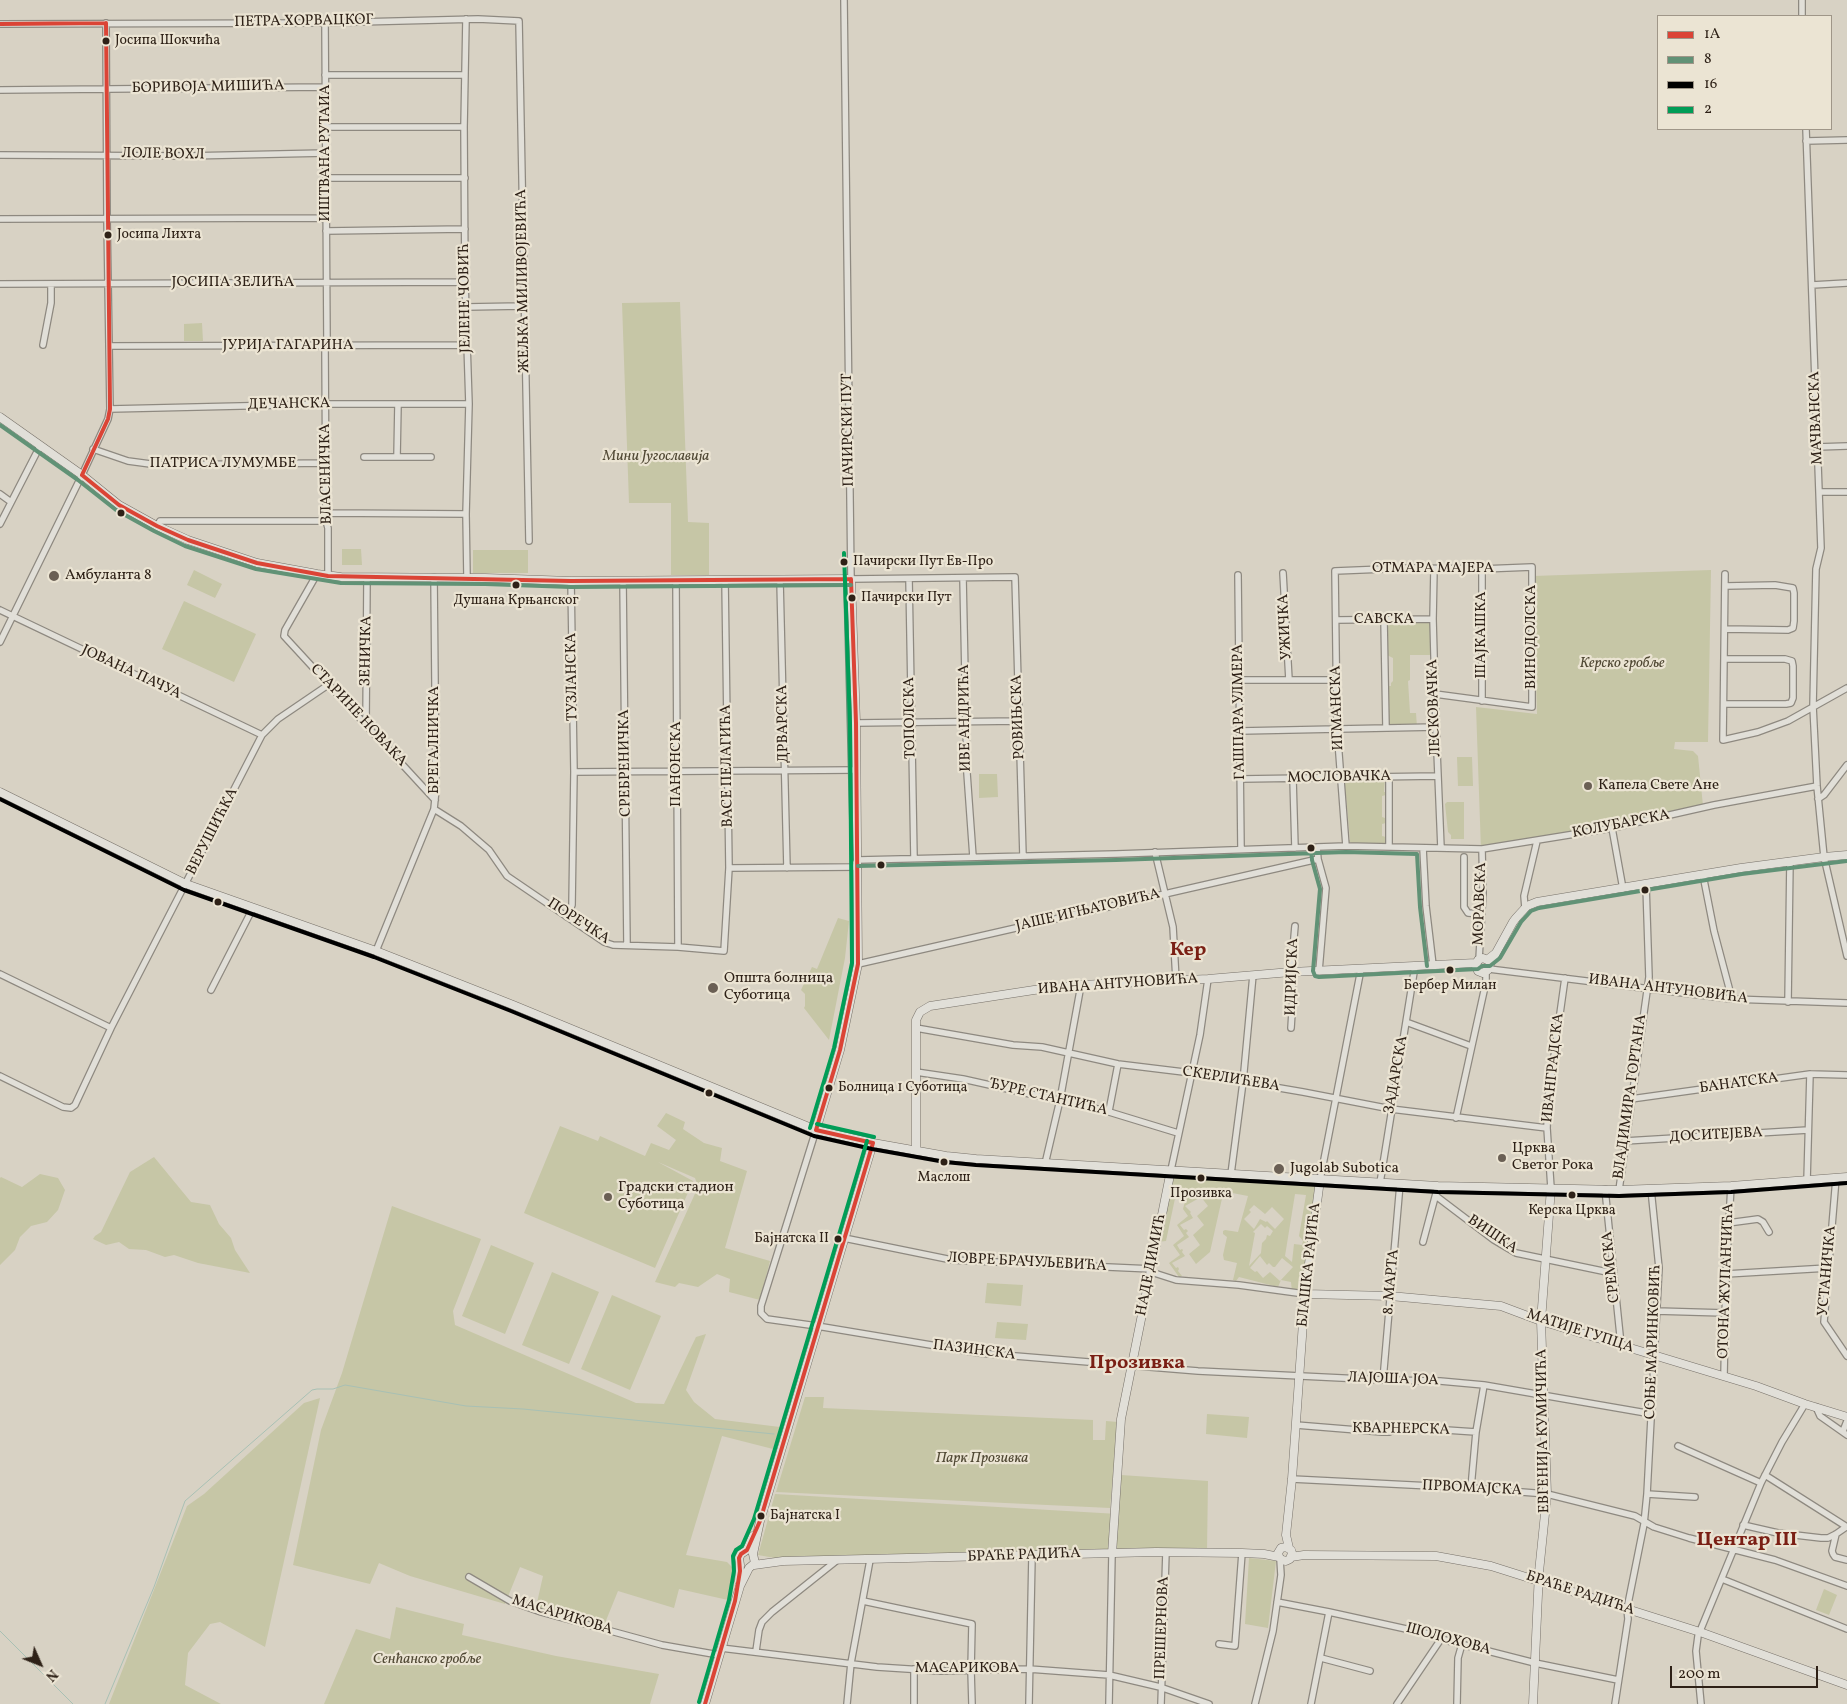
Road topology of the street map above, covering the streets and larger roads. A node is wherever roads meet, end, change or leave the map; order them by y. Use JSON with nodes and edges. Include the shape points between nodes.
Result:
{"nodes":[{"id":1,"x":844,"y":0,"type":"edge"},
{"id":2,"x":1802,"y":0,"type":"edge"},
{"id":3,"x":1802,"y":15,"type":"edge"},
{"id":4,"x":466,"y":19,"type":"junction"},
{"id":5,"x":518,"y":21,"type":"joint"},
{"id":6,"x":325,"y":22,"type":"junction"},
{"id":7,"x":106,"y":23,"type":"junction"},
{"id":8,"x":0,"y":24,"type":"edge"},
{"id":9,"x":326,"y":75,"type":"junction"},
{"id":10,"x":464,"y":75,"type":"junction"},
{"id":11,"x":326,"y":87,"type":"junction"},
{"id":12,"x":107,"y":89,"type":"junction"},
{"id":13,"x":0,"y":90,"type":"edge"},
{"id":14,"x":326,"y":127,"type":"junction"},
{"id":15,"x":464,"y":127,"type":"junction"},
{"id":16,"x":1806,"y":130,"type":"edge"},
{"id":17,"x":1847,"y":140,"type":"edge"},
{"id":18,"x":1806,"y":141,"type":"junction"},
{"id":19,"x":326,"y":153,"type":"junction"},
{"id":20,"x":108,"y":154,"type":"junction"},
{"id":21,"x":0,"y":155,"type":"edge"},
{"id":22,"x":326,"y":178,"type":"junction"},
{"id":23,"x":465,"y":178,"type":"junction"},
{"id":24,"x":326,"y":218,"type":"junction"},
{"id":25,"x":0,"y":219,"type":"edge"},
{"id":26,"x":107,"y":219,"type":"junction"},
{"id":27,"x":464,"y":229,"type":"junction"},
{"id":28,"x":326,"y":231,"type":"junction"},
{"id":29,"x":465,"y":282,"type":"junction"},
{"id":30,"x":1847,"y":282,"type":"edge"},
{"id":31,"x":108,"y":283,"type":"junction"},
{"id":32,"x":0,"y":284,"type":"edge"},
{"id":33,"x":51,"y":284,"type":"junction"},
{"id":34,"x":326,"y":284,"type":"junction"},
{"id":35,"x":1812,"y":284,"type":"junction"},
{"id":36,"x":525,"y":303,"type":"junction"},
{"id":37,"x":466,"y":307,"type":"junction"},
{"id":38,"x":43,"y":345,"type":"dead end"},
{"id":39,"x":110,"y":346,"type":"junction"},
{"id":40,"x":325,"y":346,"type":"junction"},
{"id":41,"x":467,"y":346,"type":"junction"},
{"id":42,"x":327,"y":404,"type":"junction"},
{"id":43,"x":398,"y":404,"type":"junction"},
{"id":44,"x":469,"y":404,"type":"junction"},
{"id":45,"x":110,"y":409,"type":"junction"},
{"id":46,"x":0,"y":417,"type":"edge"},
{"id":47,"x":40,"y":446,"type":"junction"},
{"id":48,"x":1847,"y":446,"type":"edge"},
{"id":49,"x":1817,"y":447,"type":"junction"},
{"id":50,"x":94,"y":449,"type":"junction"},
{"id":51,"x":364,"y":457,"type":"dead end"},
{"id":52,"x":397,"y":457,"type":"junction"},
{"id":53,"x":431,"y":458,"type":"dead end"},
{"id":54,"x":325,"y":463,"type":"junction"},
{"id":55,"x":82,"y":475,"type":"junction"},
{"id":56,"x":1819,"y":492,"type":"junction"},
{"id":57,"x":1847,"y":492,"type":"edge"},
{"id":58,"x":0,"y":494,"type":"edge"},
{"id":59,"x":11,"y":502,"type":"junction"},
{"id":60,"x":326,"y":513,"type":"junction"},
{"id":61,"x":466,"y":514,"type":"junction"},
{"id":62,"x":326,"y":522,"type":"junction"},
{"id":63,"x":0,"y":524,"type":"edge"},
{"id":64,"x":157,"y":526,"type":"junction"},
{"id":65,"x":529,"y":541,"type":"dead end"},
{"id":66,"x":1532,"y":567,"type":"joint"},
{"id":67,"x":1434,"y":569,"type":"junction"},
{"id":68,"x":1482,"y":569,"type":"junction"},
{"id":69,"x":1335,"y":571,"type":"joint"},
{"id":70,"x":1283,"y":573,"type":"dead end"},
{"id":71,"x":317,"y":574,"type":"junction"},
{"id":72,"x":1725,"y":574,"type":"dead end"},
{"id":73,"x":328,"y":576,"type":"junction"},
{"id":74,"x":1238,"y":576,"type":"dead end"},
{"id":75,"x":467,"y":577,"type":"junction"},
{"id":76,"x":367,"y":578,"type":"junction"},
{"id":77,"x":434,"y":578,"type":"junction"},
{"id":78,"x":963,"y":578,"type":"junction"},
{"id":79,"x":851,"y":579,"type":"junction"},
{"id":80,"x":909,"y":579,"type":"junction"},
{"id":81,"x":725,"y":580,"type":"junction"},
{"id":82,"x":780,"y":580,"type":"junction"},
{"id":83,"x":571,"y":581,"type":"junction"},
{"id":84,"x":623,"y":581,"type":"junction"},
{"id":85,"x":676,"y":581,"type":"junction"},
{"id":86,"x":1726,"y":586,"type":"junction"},
{"id":87,"x":0,"y":610,"type":"edge"},
{"id":88,"x":13,"y":617,"type":"junction"},
{"id":89,"x":1433,"y":619,"type":"junction"},
{"id":90,"x":1336,"y":620,"type":"junction"},
{"id":91,"x":1384,"y":620,"type":"junction"},
{"id":92,"x":1725,"y":629,"type":"junction"},
{"id":93,"x":0,"y":642,"type":"edge"},
{"id":94,"x":1724,"y":659,"type":"junction"},
{"id":95,"x":1239,"y":680,"type":"junction"},
{"id":96,"x":1289,"y":680,"type":"junction"},
{"id":97,"x":1336,"y":680,"type":"junction"},
{"id":98,"x":328,"y":685,"type":"junction"},
{"id":99,"x":1847,"y":688,"type":"edge"},
{"id":100,"x":1435,"y":694,"type":"junction"},
{"id":101,"x":1482,"y":701,"type":"junction"},
{"id":102,"x":1724,"y":704,"type":"junction"},
{"id":103,"x":1813,"y":706,"type":"junction"},
{"id":104,"x":911,"y":721,"type":"junction"},
{"id":105,"x":966,"y":721,"type":"junction"},
{"id":106,"x":1019,"y":721,"type":"junction"},
{"id":107,"x":856,"y":723,"type":"junction"},
{"id":108,"x":366,"y":725,"type":"junction"},
{"id":109,"x":1436,"y":727,"type":"junction"},
{"id":110,"x":1337,"y":728,"type":"junction"},
{"id":111,"x":1386,"y":728,"type":"junction"},
{"id":112,"x":1240,"y":731,"type":"junction"},
{"id":113,"x":262,"y":735,"type":"junction"},
{"id":114,"x":1847,"y":765,"type":"edge"},
{"id":115,"x":785,"y":770,"type":"junction"},
{"id":116,"x":856,"y":770,"type":"junction"},
{"id":117,"x":574,"y":772,"type":"junction"},
{"id":118,"x":677,"y":772,"type":"junction"},
{"id":119,"x":728,"y":772,"type":"junction"},
{"id":120,"x":626,"y":773,"type":"junction"},
{"id":121,"x":1437,"y":776,"type":"junction"},
{"id":122,"x":1341,"y":777,"type":"junction"},
{"id":123,"x":1389,"y":777,"type":"junction"},
{"id":124,"x":1241,"y":779,"type":"junction"},
{"id":125,"x":1292,"y":779,"type":"junction"},
{"id":126,"x":1817,"y":786,"type":"junction"},
{"id":127,"x":0,"y":792,"type":"edge"},
{"id":128,"x":1818,"y":798,"type":"junction"},
{"id":129,"x":435,"y":800,"type":"junction"},
{"id":130,"x":434,"y":809,"type":"junction"},
{"id":131,"x":1612,"y":828,"type":"junction"},
{"id":132,"x":1537,"y":841,"type":"junction"},
{"id":133,"x":1346,"y":846,"type":"junction"},
{"id":134,"x":1318,"y":847,"type":"junction"},
{"id":135,"x":1389,"y":847,"type":"junction"},
{"id":136,"x":1295,"y":848,"type":"junction"},
{"id":137,"x":1423,"y":848,"type":"junction"},
{"id":138,"x":1441,"y":848,"type":"junction"},
{"id":139,"x":1241,"y":849,"type":"junction"},
{"id":140,"x":1482,"y":849,"type":"junction"},
{"id":141,"x":1155,"y":852,"type":"junction"},
{"id":142,"x":1847,"y":855,"type":"edge"},
{"id":143,"x":1023,"y":856,"type":"junction"},
{"id":144,"x":1464,"y":857,"type":"dead end"},
{"id":145,"x":1824,"y":857,"type":"junction"},
{"id":146,"x":914,"y":858,"type":"junction"},
{"id":147,"x":973,"y":858,"type":"junction"},
{"id":148,"x":1318,"y":859,"type":"junction"},
{"id":149,"x":1790,"y":861,"type":"junction"},
{"id":150,"x":858,"y":863,"type":"junction"},
{"id":151,"x":729,"y":868,"type":"junction"},
{"id":152,"x":787,"y":868,"type":"junction"},
{"id":153,"x":1703,"y":875,"type":"junction"},
{"id":154,"x":186,"y":884,"type":"junction"},
{"id":155,"x":1646,"y":885,"type":"junction"},
{"id":156,"x":1623,"y":889,"type":"junction"},
{"id":157,"x":1164,"y":893,"type":"junction"},
{"id":158,"x":253,"y":908,"type":"junction"},
{"id":159,"x":1525,"y":908,"type":"junction"},
{"id":160,"x":1481,"y":914,"type":"junction"},
{"id":161,"x":567,"y":917,"type":"junction"},
{"id":162,"x":1295,"y":926,"type":"dead end"},
{"id":163,"x":627,"y":945,"type":"junction"},
{"id":164,"x":678,"y":947,"type":"junction"},
{"id":165,"x":376,"y":951,"type":"junction"},
{"id":166,"x":724,"y":951,"type":"joint"},
{"id":167,"x":1847,"y":956,"type":"edge"},
{"id":168,"x":858,"y":964,"type":"junction"},
{"id":169,"x":1433,"y":965,"type":"junction"},
{"id":170,"x":1483,"y":965,"type":"junction"},
{"id":171,"x":1415,"y":966,"type":"junction"},
{"id":172,"x":1361,"y":969,"type":"junction"},
{"id":173,"x":1291,"y":972,"type":"junction"},
{"id":174,"x":1319,"y":972,"type":"junction"},
{"id":175,"x":0,"y":974,"type":"edge"},
{"id":176,"x":1253,"y":975,"type":"junction"},
{"id":177,"x":1565,"y":978,"type":"junction"},
{"id":178,"x":1208,"y":979,"type":"junction"},
{"id":179,"x":1176,"y":980,"type":"junction"},
{"id":180,"x":1081,"y":985,"type":"junction"},
{"id":181,"x":1647,"y":988,"type":"junction"},
{"id":182,"x":211,"y":990,"type":"dead end"},
{"id":183,"x":1732,"y":998,"type":"junction"},
{"id":184,"x":1788,"y":1002,"type":"junction"},
{"id":185,"x":1847,"y":1003,"type":"edge"},
{"id":186,"x":1406,"y":1022,"type":"junction"},
{"id":187,"x":111,"y":1028,"type":"junction"},
{"id":188,"x":916,"y":1028,"type":"junction"},
{"id":189,"x":1291,"y":1028,"type":"dead end"},
{"id":190,"x":1471,"y":1046,"type":"junction"},
{"id":191,"x":1069,"y":1053,"type":"junction"},
{"id":192,"x":1118,"y":1064,"type":"junction"},
{"id":193,"x":916,"y":1072,"type":"junction"},
{"id":194,"x":1192,"y":1073,"type":"junction"},
{"id":195,"x":1810,"y":1074,"type":"junction"},
{"id":196,"x":1847,"y":1075,"type":"edge"},
{"id":197,"x":0,"y":1076,"type":"edge"},
{"id":198,"x":1243,"y":1082,"type":"junction"},
{"id":199,"x":1631,"y":1098,"type":"junction"},
{"id":200,"x":1335,"y":1099,"type":"junction"},
{"id":201,"x":1060,"y":1100,"type":"junction"},
{"id":202,"x":1391,"y":1109,"type":"junction"},
{"id":203,"x":1109,"y":1112,"type":"junction"},
{"id":204,"x":1456,"y":1118,"type":"junction"},
{"id":205,"x":1547,"y":1128,"type":"junction"},
{"id":206,"x":816,"y":1130,"type":"junction"},
{"id":207,"x":1808,"y":1130,"type":"junction"},
{"id":208,"x":1178,"y":1133,"type":"junction"},
{"id":209,"x":1625,"y":1141,"type":"junction"},
{"id":210,"x":873,"y":1143,"type":"junction"},
{"id":211,"x":916,"y":1151,"type":"junction"},
{"id":212,"x":1045,"y":1164,"type":"junction"},
{"id":213,"x":1171,"y":1170,"type":"junction"},
{"id":214,"x":1230,"y":1174,"type":"junction"},
{"id":215,"x":1847,"y":1177,"type":"edge"},
{"id":216,"x":1836,"y":1178,"type":"junction"},
{"id":217,"x":1320,"y":1180,"type":"junction"},
{"id":218,"x":1807,"y":1181,"type":"junction"},
{"id":219,"x":1380,"y":1183,"type":"junction"},
{"id":220,"x":1400,"y":1184,"type":"junction"},
{"id":221,"x":1438,"y":1186,"type":"junction"},
{"id":222,"x":1731,"y":1186,"type":"junction"},
{"id":223,"x":1551,"y":1188,"type":"junction"},
{"id":224,"x":1651,"y":1189,"type":"junction"},
{"id":225,"x":1605,"y":1190,"type":"junction"},
{"id":226,"x":1619,"y":1190,"type":"junction"},
{"id":227,"x":1436,"y":1196,"type":"junction"},
{"id":228,"x":1728,"y":1223,"type":"junction"},
{"id":229,"x":1769,"y":1232,"type":"dead end"},
{"id":230,"x":844,"y":1238,"type":"junction"},
{"id":231,"x":1423,"y":1242,"type":"dead end"},
{"id":232,"x":1545,"y":1260,"type":"junction"},
{"id":233,"x":1828,"y":1268,"type":"junction"},
{"id":234,"x":1151,"y":1271,"type":"junction"},
{"id":235,"x":1612,"y":1273,"type":"junction"},
{"id":236,"x":1726,"y":1274,"type":"junction"},
{"id":237,"x":1305,"y":1294,"type":"junction"},
{"id":238,"x":1390,"y":1296,"type":"junction"},
{"id":239,"x":1656,"y":1311,"type":"junction"},
{"id":240,"x":1725,"y":1313,"type":"junction"},
{"id":241,"x":1541,"y":1321,"type":"junction"},
{"id":242,"x":817,"y":1326,"type":"junction"},
{"id":243,"x":1621,"y":1345,"type":"junction"},
{"id":244,"x":1653,"y":1356,"type":"junction"},
{"id":245,"x":1847,"y":1356,"type":"edge"},
{"id":246,"x":1132,"y":1367,"type":"junction"},
{"id":247,"x":1299,"y":1376,"type":"junction"},
{"id":248,"x":1724,"y":1376,"type":"junction"},
{"id":249,"x":1383,"y":1380,"type":"junction"},
{"id":250,"x":1484,"y":1385,"type":"junction"},
{"id":251,"x":1544,"y":1394,"type":"junction"},
{"id":252,"x":1805,"y":1404,"type":"junction"},
{"id":253,"x":1816,"y":1407,"type":"junction"},
{"id":254,"x":1652,"y":1414,"type":"junction"},
{"id":255,"x":1847,"y":1417,"type":"edge"},
{"id":256,"x":1847,"y":1421,"type":"edge"},
{"id":257,"x":1296,"y":1425,"type":"junction"},
{"id":258,"x":1476,"y":1432,"type":"junction"},
{"id":259,"x":1845,"y":1433,"type":"edge"},
{"id":260,"x":1678,"y":1446,"type":"dead end"},
{"id":261,"x":1764,"y":1475,"type":"junction"},
{"id":262,"x":1292,"y":1480,"type":"junction"},
{"id":263,"x":1760,"y":1483,"type":"junction"},
{"id":264,"x":1471,"y":1488,"type":"junction"},
{"id":265,"x":1547,"y":1494,"type":"junction"},
{"id":266,"x":1647,"y":1494,"type":"junction"},
{"id":267,"x":1695,"y":1497,"type":"dead end"},
{"id":268,"x":760,"y":1521,"type":"junction"},
{"id":269,"x":1644,"y":1521,"type":"junction"},
{"id":270,"x":1743,"y":1525,"type":"junction"},
{"id":271,"x":1846,"y":1527,"type":"edge"},
{"id":272,"x":1836,"y":1534,"type":"junction"},
{"id":273,"x":1733,"y":1549,"type":"junction"},
{"id":274,"x":745,"y":1552,"type":"junction"},
{"id":275,"x":1166,"y":1552,"type":"junction"},
{"id":276,"x":1242,"y":1553,"type":"junction"},
{"id":277,"x":1112,"y":1554,"type":"junction"},
{"id":278,"x":1285,"y":1554,"type":"junction"},
{"id":279,"x":754,"y":1555,"type":"junction"},
{"id":280,"x":1032,"y":1556,"type":"junction"},
{"id":281,"x":870,"y":1560,"type":"junction"},
{"id":282,"x":1847,"y":1560,"type":"edge"},
{"id":283,"x":783,"y":1561,"type":"junction"},
{"id":284,"x":836,"y":1561,"type":"junction"},
{"id":285,"x":740,"y":1565,"type":"junction"},
{"id":286,"x":752,"y":1566,"type":"junction"},
{"id":287,"x":1281,"y":1575,"type":"junction"},
{"id":288,"x":469,"y":1577,"type":"dead end"},
{"id":289,"x":1722,"y":1579,"type":"junction"},
{"id":290,"x":1539,"y":1582,"type":"junction"},
{"id":291,"x":1847,"y":1586,"type":"edge"},
{"id":292,"x":735,"y":1601,"type":"junction"},
{"id":293,"x":863,"y":1601,"type":"junction"},
{"id":294,"x":1277,"y":1602,"type":"junction"},
{"id":295,"x":1628,"y":1609,"type":"junction"},
{"id":296,"x":1329,"y":1612,"type":"junction"},
{"id":297,"x":1847,"y":1629,"type":"edge"},
{"id":298,"x":1700,"y":1632,"type":"junction"},
{"id":299,"x":1441,"y":1639,"type":"junction"},
{"id":300,"x":1219,"y":1644,"type":"dead end"},
{"id":301,"x":1462,"y":1644,"type":"junction"},
{"id":302,"x":720,"y":1651,"type":"junction"},
{"id":303,"x":756,"y":1651,"type":"junction"},
{"id":304,"x":1321,"y":1658,"type":"junction"},
{"id":305,"x":851,"y":1663,"type":"junction"},
{"id":306,"x":1535,"y":1663,"type":"junction"},
{"id":307,"x":914,"y":1669,"type":"junction"},
{"id":308,"x":1029,"y":1669,"type":"junction"},
{"id":309,"x":971,"y":1670,"type":"junction"},
{"id":310,"x":1370,"y":1671,"type":"dead end"},
{"id":311,"x":1109,"y":1675,"type":"junction"},
{"id":312,"x":1618,"y":1680,"type":"junction"},
{"id":313,"x":1847,"y":1685,"type":"edge"},
{"id":314,"x":1160,"y":1686,"type":"junction"},
{"id":315,"x":705,"y":1704,"type":"edge"},
{"id":316,"x":847,"y":1704,"type":"edge"},
{"id":317,"x":914,"y":1704,"type":"edge"},
{"id":318,"x":972,"y":1704,"type":"edge"},
{"id":319,"x":1029,"y":1704,"type":"edge"},
{"id":320,"x":1109,"y":1704,"type":"edge"},
{"id":321,"x":1161,"y":1704,"type":"edge"},
{"id":322,"x":1209,"y":1704,"type":"edge"},
{"id":323,"x":1255,"y":1704,"type":"edge"},
{"id":324,"x":1311,"y":1704,"type":"edge"},
{"id":325,"x":1396,"y":1704,"type":"edge"},
{"id":326,"x":1457,"y":1704,"type":"edge"},
{"id":327,"x":1533,"y":1704,"type":"edge"},
{"id":328,"x":1615,"y":1704,"type":"edge"},
{"id":329,"x":1701,"y":1704,"type":"edge"}],
"edges":[{"from":1,"to":79,"type":"street","name":"ПАЧИРСКИ ПУТ"},
{"from":2,"to":3,"type":"street"},
{"from":4,"to":5,"type":"street","name":"ПЕТРА ХОРВАЦКОГ"},
{"from":4,"to":6,"type":"street","name":"ПЕТРА ХОРВАЦКОГ"},
{"from":4,"to":10,"type":"street","name":"ЈЕЛЕНЕ ЧОВИЋ"},
{"from":5,"to":36,"type":"street","name":"ЖЕЉКА МИЛИВОЈЕВИЋА"},
{"from":6,"to":7,"type":"street","name":"ПЕТРА ХОРВАЦКОГ"},
{"from":6,"to":9,"type":"street","name":"ИШТВАНА РУТАИА"},
{"from":7,"to":8,"type":"street","name":"ПЕТРА ХОРВАЦКОГ"},
{"from":7,"to":12,"type":"street"},
{"from":9,"to":10,"type":"street"},
{"from":9,"to":11,"type":"street","name":"ИШТВАНА РУТАИА"},
{"from":10,"to":15,"type":"street","name":"ЈЕЛЕНЕ ЧОВИЋ"},
{"from":11,"to":12,"type":"street","name":"БОРИВОЈА МИШИЋА"},
{"from":11,"to":14,"type":"street","name":"ИШТВАНА РУТАИА"},
{"from":12,"to":13,"type":"street","name":"БОРИВОЈА МИШИЋА"},
{"from":12,"to":20,"type":"street"},
{"from":14,"to":15,"type":"street"},
{"from":14,"to":19,"type":"street","name":"ИШТВАНА РУТАИА"},
{"from":15,"to":23,"type":"street","name":"ЈЕЛЕНЕ ЧОВИЋ"},
{"from":16,"to":18,"type":"street","name":"МАЧВАНСКА"},
{"from":17,"to":18,"type":"street"},
{"from":18,"to":35,"type":"street","name":"МАЧВАНСКА"},
{"from":19,"to":20,"type":"street","name":"ЛОЛЕ ВОХЛ"},
{"from":19,"to":22,"type":"street","name":"ИШТВАНА РУТАИА"},
{"from":20,"to":21,"type":"street","name":"ЛОЛЕ ВОХЛ"},
{"from":20,"to":26,"type":"street"},
{"from":22,"to":23,"type":"street"},
{"from":22,"to":24,"type":"street","name":"ИШТВАНА РУТАИА"},
{"from":23,"to":27,"type":"street","name":"ЈЕЛЕНЕ ЧОВИЋ"},
{"from":24,"to":26,"type":"street"},
{"from":24,"to":28,"type":"street","name":"ИШТВАНА РУТАИА"},
{"from":25,"to":26,"type":"street"},
{"from":26,"to":31,"type":"street"},
{"from":27,"to":28,"type":"street"},
{"from":27,"to":29,"type":"street","name":"ЈЕЛЕНЕ ЧОВИЋ"},
{"from":28,"to":34,"type":"street","name":"ИШТВАНА РУТАИА"},
{"from":29,"to":34,"type":"street","name":"ЈОСИПА ЗЕЛИЋА"},
{"from":29,"to":37,"type":"street","name":"ЈЕЛЕНЕ ЧОВИЋ"},
{"from":30,"to":35,"type":"street"},
{"from":31,"to":33,"type":"street","name":"ЈОСИПА ЗЕЛИЋА"},
{"from":31,"to":34,"type":"street","name":"ЈОСИПА ЗЕЛИЋА"},
{"from":31,"to":39,"type":"street"},
{"from":32,"to":33,"type":"street","name":"ЈОСИПА ЗЕЛИЋА"},
{"from":33,"to":38,"type":"street"},
{"from":34,"to":40,"type":"street","name":"ВЛАСЕНИЧКА"},
{"from":35,"to":49,"type":"street","name":"МАЧВАНСКА"},
{"from":36,"to":37,"type":"street","via":[[522,306]]},
{"from":36,"to":65,"type":"street","name":"ЖЕЉКА МИЛИВОЈЕВИЋА"},
{"from":37,"to":41,"type":"street","name":"ЈЕЛЕНЕ ЧОВИЋ"},
{"from":39,"to":40,"type":"street","name":"ЈУРИЈА ГАГАРИНА"},
{"from":39,"to":45,"type":"street"},
{"from":40,"to":41,"type":"street","name":"ЈУРИЈА ГАГАРИНА"},
{"from":40,"to":42,"type":"street","name":"ВЛАСЕНИЧКА"},
{"from":41,"to":44,"type":"street","name":"ЈЕЛЕНЕ ЧОВИЋ"},
{"from":42,"to":43,"type":"street","name":"ДЕЧАНСКА"},
{"from":42,"to":45,"type":"street","name":"ДЕЧАНСКА"},
{"from":42,"to":54,"type":"street","name":"ВЛАСЕНИЧКА"},
{"from":43,"to":44,"type":"street","name":"ДЕЧАНСКА"},
{"from":43,"to":52,"type":"street"},
{"from":44,"to":61,"type":"street","name":"ЈЕЛЕНЕ ЧОВИЋ"},
{"from":45,"to":50,"type":"street"},
{"from":46,"to":47,"type":"street"},
{"from":47,"to":55,"type":"street"},
{"from":47,"to":59,"type":"street"},
{"from":48,"to":49,"type":"street"},
{"from":49,"to":56,"type":"street","name":"МАЧВАНСКА"},
{"from":50,"to":54,"type":"street","name":"ПАТРИСА ЛУМУМБЕ","via":[[128,461],[158,465]]},
{"from":50,"to":55,"type":"street"},
{"from":51,"to":52,"type":"street"},
{"from":52,"to":53,"type":"street"},
{"from":54,"to":60,"type":"street","name":"ВЛАСЕНИЧКА"},
{"from":55,"to":64,"type":"street","via":[[119,505]]},
{"from":55,"to":88,"type":"street"},
{"from":56,"to":57,"type":"street"},
{"from":56,"to":103,"type":"street","name":"МАЧВАНСКА","via":[[1821,548],[1816,569]]},
{"from":58,"to":59,"type":"street"},
{"from":59,"to":63,"type":"street"},
{"from":60,"to":61,"type":"street"},
{"from":60,"to":62,"type":"street","name":"ВЛАСЕНИЧКА"},
{"from":61,"to":75,"type":"street","name":"ЈЕЛЕНЕ ЧОВИЋ"},
{"from":62,"to":64,"type":"street","via":[[160,521]]},
{"from":62,"to":73,"type":"street","name":"ВЛАСЕНИЧКА"},
{"from":64,"to":71,"type":"street","via":[[188,540],[257,562]]},
{"from":66,"to":68,"type":"street","name":"ОТМАРА МАЈЕРА"},
{"from":66,"to":101,"type":"street","name":"ВИНОДОЛСКА","via":[[1532,707]]},
{"from":67,"to":68,"type":"street","name":"ОТМАРА МАЈЕРА"},
{"from":67,"to":69,"type":"street","name":"ОТМАРА МАЈЕРА"},
{"from":67,"to":89,"type":"street","name":"ЛЕСКОВАЧКА"},
{"from":68,"to":101,"type":"street","name":"ШАЈКАШКА"},
{"from":69,"to":90,"type":"street","name":"ИГМАНСКА"},
{"from":70,"to":96,"type":"street","name":"УЖИЧКА"},
{"from":71,"to":73,"type":"street"},
{"from":71,"to":98,"type":"street","name":"СТАРИНЕ НОВАКА","via":[[285,630],[285,637]]},
{"from":72,"to":86,"type":"street"},
{"from":73,"to":76,"type":"street"},
{"from":74,"to":95,"type":"street","name":"ГАШПАРА УЛМЕРА"},
{"from":75,"to":77,"type":"street"},
{"from":75,"to":83,"type":"street"},
{"from":76,"to":77,"type":"street"},
{"from":76,"to":108,"type":"street","name":"ЗЕНИЧКА"},
{"from":77,"to":129,"type":"street","name":"БРЕГАЛНИЧКА"},
{"from":78,"to":80,"type":"street"},
{"from":78,"to":105,"type":"street","name":"ИВЕ АНДРИЋА"},
{"from":78,"to":106,"type":"street","name":"РОВИЊСКА","via":[[1015,577]]},
{"from":79,"to":80,"type":"street"},
{"from":79,"to":82,"type":"street"},
{"from":79,"to":107,"type":"street","name":"ПАЧИРСКИ ПУТ"},
{"from":80,"to":104,"type":"street","name":"ТОПОЛСКА"},
{"from":81,"to":82,"type":"street"},
{"from":81,"to":85,"type":"street"},
{"from":81,"to":119,"type":"street","name":"ВАСЕ ПЕЛАГИЋА"},
{"from":82,"to":115,"type":"street","name":"ДРВАРСКА"},
{"from":83,"to":84,"type":"street"},
{"from":83,"to":117,"type":"street","name":"ТУЗЛАНСКА"},
{"from":84,"to":85,"type":"street"},
{"from":84,"to":120,"type":"street","name":"СРЕБРЕНИЧКА"},
{"from":85,"to":118,"type":"street","name":"ПАНОНСКА"},
{"from":86,"to":92,"type":"street"},
{"from":86,"to":92,"type":"street","via":[[1793,588],[1794,621],[1792,628],[1782,630]]},
{"from":87,"to":88,"type":"street","name":"ЈОВАНА ПАЧУА"},
{"from":88,"to":93,"type":"street"},
{"from":88,"to":113,"type":"street","name":"ЈОВАНА ПАЧУА"},
{"from":89,"to":91,"type":"street","name":"САВСКА"},
{"from":89,"to":100,"type":"street","name":"ЛЕСКОВАЧКА"},
{"from":90,"to":91,"type":"street","name":"САВСКА"},
{"from":90,"to":97,"type":"street","name":"ИГМАНСКА"},
{"from":91,"to":111,"type":"street"},
{"from":92,"to":94,"type":"street"},
{"from":94,"to":102,"type":"street"},
{"from":94,"to":102,"type":"street","via":[[1785,659],[1792,661],[1793,666],[1791,702]]},
{"from":95,"to":96,"type":"street"},
{"from":95,"to":112,"type":"street","name":"ГАШПАРА УЛМЕРА"},
{"from":96,"to":97,"type":"street"},
{"from":97,"to":110,"type":"street","name":"ИГМАНСКА"},
{"from":98,"to":108,"type":"street","name":"СТАРИНЕ НОВАКА"},
{"from":98,"to":113,"type":"street","name":"ВЕРУШИЋКА","via":[[278,719]]},
{"from":99,"to":103,"type":"street"},
{"from":100,"to":101,"type":"street"},
{"from":100,"to":109,"type":"street","name":"ЛЕСКОВАЧКА"},
{"from":102,"to":103,"type":"street","via":[[1723,740],[1788,721]]},
{"from":103,"to":126,"type":"street","name":"МАЧВАНСКА"},
{"from":104,"to":105,"type":"street"},
{"from":104,"to":107,"type":"street"},
{"from":104,"to":146,"type":"street","name":"ТОПОЛСКА"},
{"from":105,"to":106,"type":"street"},
{"from":105,"to":147,"type":"street","name":"ИВЕ АНДРИЋА"},
{"from":106,"to":143,"type":"street","name":"РОВИЊСКА"},
{"from":107,"to":116,"type":"street","name":"ПАЧИРСКИ ПУТ"},
{"from":108,"to":129,"type":"street","name":"СТАРИНЕ НОВАКА"},
{"from":109,"to":111,"type":"street"},
{"from":109,"to":121,"type":"street","name":"ЛЕСКОВАЧКА"},
{"from":110,"to":111,"type":"street"},
{"from":110,"to":112,"type":"street"},
{"from":110,"to":122,"type":"street","name":"ИГМАНСКА"},
{"from":112,"to":124,"type":"street","name":"ГАШПАРА УЛМЕРА"},
{"from":113,"to":154,"type":"street","name":"ВЕРУШИЋКА"},
{"from":114,"to":128,"type":"street","via":[[1824,795]]},
{"from":115,"to":116,"type":"street"},
{"from":115,"to":119,"type":"street"},
{"from":115,"to":152,"type":"street","name":"ДРВАРСКА"},
{"from":116,"to":150,"type":"street","name":"ПАЧИРСКИ ПУТ"},
{"from":117,"to":120,"type":"street"},
{"from":117,"to":161,"type":"street","name":"ТУЗЛАНСКА","via":[[572,905]]},
{"from":118,"to":119,"type":"street"},
{"from":118,"to":120,"type":"street"},
{"from":118,"to":164,"type":"street","name":"ПАНОНСКА"},
{"from":119,"to":151,"type":"street","name":"ВАСЕ ПЕЛАГИЋА"},
{"from":120,"to":163,"type":"street","name":"СРЕБРЕНИЧКА"},
{"from":121,"to":123,"type":"street","name":"МОСЛОВАЧКА"},
{"from":121,"to":138,"type":"street","name":"ЛЕСКОВАЧКА"},
{"from":122,"to":123,"type":"street","name":"МОСЛОВАЧКА"},
{"from":122,"to":125,"type":"street","name":"МОСЛОВАЧКА"},
{"from":122,"to":133,"type":"street","name":"ИГМАНСКА"},
{"from":123,"to":135,"type":"street"},
{"from":124,"to":125,"type":"street","name":"МОСЛОВАЧКА"},
{"from":124,"to":139,"type":"street","name":"ГАШПАРА УЛМЕРА"},
{"from":125,"to":136,"type":"street"},
{"from":126,"to":128,"type":"street","name":"МАЧВАНСКА"},
{"from":126,"to":131,"type":"street","name":"КОЛУБАРСКА"},
{"from":127,"to":154,"type":"street"},
{"from":128,"to":145,"type":"street","name":"МАЧВАНСКА"},
{"from":129,"to":130,"type":"street","name":"БРЕГАЛНИЧКА"},
{"from":130,"to":161,"type":"street","name":"ПОРЕЧКА","via":[[461,826],[489,850],[508,876]]},
{"from":130,"to":165,"type":"street","name":"БРЕГАЛНИЧКА"},
{"from":131,"to":132,"type":"street","name":"КОЛУБАРСКА"},
{"from":131,"to":156,"type":"street"},
{"from":132,"to":140,"type":"street","name":"КОЛУБАРСКА"},
{"from":132,"to":159,"type":"street","via":[[1524,896]]},
{"from":133,"to":134,"type":"street","name":"КОЛУБАРСКА"},
{"from":133,"to":135,"type":"street","name":"КОЛУБАРСКА"},
{"from":134,"to":136,"type":"street","name":"КОЛУБАРСКА"},
{"from":134,"to":148,"type":"street"},
{"from":135,"to":137,"type":"street","name":"КОЛУБАРСКА"},
{"from":136,"to":139,"type":"street","name":"КОЛУБАРСКА"},
{"from":137,"to":138,"type":"street","name":"КОЛУБАРСКА"},
{"from":137,"to":169,"type":"street"},
{"from":138,"to":140,"type":"street","name":"КОЛУБАРСКА"},
{"from":139,"to":141,"type":"street","name":"КОЛУБАРСКА"},
{"from":140,"to":160,"type":"street","name":"МОРАВСКА"},
{"from":141,"to":143,"type":"street","name":"КОЛУБАРСКА"},
{"from":141,"to":157,"type":"street"},
{"from":142,"to":145,"type":"street"},
{"from":143,"to":147,"type":"street","name":"КОЛУБАРСКА"},
{"from":144,"to":160,"type":"street","via":[[1464,907],[1468,913]]},
{"from":145,"to":149,"type":"street"},
{"from":145,"to":167,"type":"street","name":"МАЧВАНСКА"},
{"from":146,"to":147,"type":"street","name":"КОЛУБАРСКА"},
{"from":146,"to":150,"type":"street","name":"КОЛУБАРСКА"},
{"from":148,"to":157,"type":"street","name":"ЈАШЕ ИГЊАТОВИЋА"},
{"from":148,"to":174,"type":"street","via":[[1326,888]]},
{"from":149,"to":153,"type":"street"},
{"from":149,"to":184,"type":"street"},
{"from":150,"to":152,"type":"street","name":"КОЛУБАРСКА"},
{"from":150,"to":168,"type":"street","name":"ПАЧИРСКИ ПУТ"},
{"from":151,"to":152,"type":"street","name":"КОЛУБАРСКА"},
{"from":151,"to":166,"type":"street","name":"ВАСЕ ПЕЛАГИЋА"},
{"from":153,"to":155,"type":"street"},
{"from":153,"to":183,"type":"street"},
{"from":154,"to":158,"type":"street"},
{"from":154,"to":187,"type":"street","name":"ВЕРУШИЋКА"},
{"from":155,"to":156,"type":"street"},
{"from":155,"to":181,"type":"street","name":"ВЛАДИМИРА ГОРТАНА","via":[[1650,969]]},
{"from":156,"to":159,"type":"street","via":[[1537,902]]},
{"from":157,"to":168,"type":"street","name":"ЈАШЕ ИГЊАТОВИЋА"},
{"from":157,"to":179,"type":"street","via":[[1173,926]]},
{"from":158,"to":165,"type":"street"},
{"from":158,"to":182,"type":"street"},
{"from":159,"to":170,"type":"street","via":[[1496,954]]},
{"from":160,"to":170,"type":"street","name":"МОРАВСКА"},
{"from":161,"to":163,"type":"street","name":"ПОРЕЧКА","via":[[604,942]]},
{"from":162,"to":173,"type":"street","name":"ИДРИЈСКА"},
{"from":163,"to":164,"type":"street","name":"ПОРЕЧКА"},
{"from":164,"to":166,"type":"street","name":"ПОРЕЧКА"},
{"from":165,"to":206,"type":"street"},
{"from":168,"to":206,"type":"street","name":"ПАЧИРСКИ ПУТ","via":[[839,1053]]},
{"from":169,"to":170,"type":"street","name":"ИВАНА АНТУНОВИЋА"},
{"from":169,"to":171,"type":"street","name":"ИВАНА АНТУНОВИЋА"},
{"from":170,"to":177,"type":"street","name":"ИВАНА АНТУНОВИЋА"},
{"from":170,"to":190,"type":"street","name":"МОРАВСКА","via":[[1486,982]]},
{"from":171,"to":172,"type":"street","name":"ИВАНА АНТУНОВИЋА"},
{"from":171,"to":186,"type":"street","name":"ЗАДАРСКА"},
{"from":172,"to":174,"type":"street","name":"ИВАНА АНТУНОВИЋА"},
{"from":172,"to":200,"type":"street","name":"БЛАШКА РАЈИЋА"},
{"from":173,"to":174,"type":"street","name":"ИВАНА АНТУНОВИЋА"},
{"from":173,"to":176,"type":"street","name":"ИВАНА АНТУНОВИЋА"},
{"from":173,"to":189,"type":"street","name":"ИДРИЈСКА"},
{"from":175,"to":187,"type":"street"},
{"from":176,"to":178,"type":"street","name":"ИВАНА АНТУНОВИЋА"},
{"from":176,"to":198,"type":"street"},
{"from":177,"to":181,"type":"street","name":"ИВАНА АНТУНОВИЋА"},
{"from":177,"to":205,"type":"street","name":"ИВАНГРАДСКА"},
{"from":178,"to":179,"type":"street","name":"ИВАНА АНТУНОВИЋА"},
{"from":178,"to":194,"type":"street","name":"НАДЕ ДИМИЋ"},
{"from":179,"to":180,"type":"street","name":"ИВАНА АНТУНОВИЋА"},
{"from":180,"to":188,"type":"street","name":"ИВАНА АНТУНОВИЋА","via":[[930,1006],[918,1014]]},
{"from":180,"to":191,"type":"street"},
{"from":181,"to":183,"type":"street","name":"ИВАНА АНТУНОВИЋА"},
{"from":181,"to":199,"type":"street","name":"ВЛАДИМИРА ГОРТАНА"},
{"from":183,"to":184,"type":"street","name":"ИВАНА АНТУНОВИЋА"},
{"from":184,"to":185,"type":"street","name":"ИВАНА АНТУНОВИЋА"},
{"from":186,"to":190,"type":"street"},
{"from":186,"to":202,"type":"street","name":"ЗАДАРСКА"},
{"from":187,"to":197,"type":"street","name":"ВЕРУШИЋКА","via":[[77,1102],[71,1108]]},
{"from":188,"to":191,"type":"street","name":"СКЕРЛИЋЕВА"},
{"from":188,"to":193,"type":"street","name":"ИВАНА АНТУНОВИЋА"},
{"from":190,"to":204,"type":"street","name":"МОРАВСКА"},
{"from":191,"to":192,"type":"street","name":"СКЕРЛИЋЕВА"},
{"from":191,"to":201,"type":"street"},
{"from":192,"to":194,"type":"street","name":"СКЕРЛИЋЕВА"},
{"from":192,"to":203,"type":"street"},
{"from":193,"to":201,"type":"street","name":"ЂУРЕ СТАНТИЋА"},
{"from":193,"to":211,"type":"street","name":"ИВАНА АНТУНОВИЋА"},
{"from":194,"to":198,"type":"street","name":"СКЕРЛИЋЕВА"},
{"from":194,"to":208,"type":"street","name":"НАДЕ ДИМИЋ"},
{"from":195,"to":196,"type":"street","name":"БАНАТСКА"},
{"from":195,"to":199,"type":"street","name":"БАНАТСКА"},
{"from":195,"to":207,"type":"street"},
{"from":198,"to":200,"type":"street","name":"СКЕРЛИЋЕВА"},
{"from":198,"to":214,"type":"street"},
{"from":199,"to":209,"type":"street","name":"ВЛАДИМИРА ГОРТАНА"},
{"from":200,"to":202,"type":"street","name":"СКЕРЛИЋЕВА"},
{"from":200,"to":217,"type":"street","name":"БЛАШКА РАЈИЋА"},
{"from":201,"to":203,"type":"street","name":"ЂУРЕ СТАНТИЋА"},
{"from":201,"to":212,"type":"street"},
{"from":202,"to":204,"type":"street","name":"СКЕРЛИЋЕВА"},
{"from":202,"to":219,"type":"street","name":"ЗАДАРСКА"},
{"from":203,"to":208,"type":"street","name":"ЂУРЕ СТАНТИЋА"},
{"from":204,"to":205,"type":"street","name":"СКЕРЛИЋЕВА"},
{"from":205,"to":223,"type":"street","name":"ИВАНГРАДСКА"},
{"from":206,"to":210,"type":"street"},
{"from":206,"to":242,"type":"street","name":"ПАЗИНСКА","via":[[760,1310],[767,1319]]},
{"from":207,"to":209,"type":"street","name":"ДОСИТЕЈЕВА"},
{"from":207,"to":218,"type":"street"},
{"from":208,"to":213,"type":"street","name":"НАДЕ ДИМИЋ"},
{"from":209,"to":226,"type":"street","name":"ВЛАДИМИРА ГОРТАНА"},
{"from":210,"to":211,"type":"street"},
{"from":210,"to":230,"type":"street"},
{"from":211,"to":212,"type":"street","via":[[976,1160]]},
{"from":212,"to":213,"type":"street"},
{"from":213,"to":214,"type":"street"},
{"from":213,"to":234,"type":"street","name":"НАДЕ ДИМИЋ"},
{"from":214,"to":217,"type":"street"},
{"from":215,"to":216,"type":"street"},
{"from":216,"to":218,"type":"street"},
{"from":216,"to":233,"type":"street","name":"УСТАНИЧКА"},
{"from":217,"to":219,"type":"street"},
{"from":217,"to":237,"type":"street","name":"БЛАШКА РАЈИЋА"},
{"from":218,"to":222,"type":"street"},
{"from":219,"to":220,"type":"street"},
{"from":220,"to":221,"type":"street"},
{"from":220,"to":238,"type":"street","name":"8. МАРТА"},
{"from":221,"to":223,"type":"street"},
{"from":221,"to":227,"type":"street"},
{"from":222,"to":224,"type":"street"},
{"from":222,"to":228,"type":"street","name":"ОТОНА ЖУПАНЧИЋА"},
{"from":223,"to":225,"type":"street"},
{"from":223,"to":232,"type":"street","name":"ЕВГЕНИЈА КУМИЧИЋА"},
{"from":224,"to":226,"type":"street"},
{"from":224,"to":239,"type":"street","name":"СОЊЕ МАРИНКОВИЋ","via":[[1659,1268]]},
{"from":225,"to":226,"type":"street"},
{"from":225,"to":235,"type":"street","name":"СРЕМСКА"},
{"from":227,"to":231,"type":"street"},
{"from":227,"to":232,"type":"street","name":"ВИШКА","via":[[1506,1248]]},
{"from":228,"to":229,"type":"street","via":[[1758,1219]]},
{"from":228,"to":236,"type":"street","name":"ОТОНА ЖУПАНЧИЋА"},
{"from":230,"to":234,"type":"street","name":"ЛОВРЕ БРАЧУЉЕВИЋА","via":[[952,1260]]},
{"from":230,"to":242,"type":"street"},
{"from":232,"to":235,"type":"street","name":"ВИШКА"},
{"from":232,"to":241,"type":"street","name":"ЕВГЕНИЈА КУМИЧИЋА"},
{"from":233,"to":236,"type":"street"},
{"from":233,"to":245,"type":"street","name":"УСТАНИЧКА","via":[[1824,1324]]},
{"from":234,"to":237,"type":"street","name":"ЛОВРЕ БРАЧУЉЕВИЋА","via":[[1176,1280],[1239,1284]]},
{"from":234,"to":246,"type":"street","name":"НАДЕ ДИМИЋ"},
{"from":235,"to":243,"type":"street","name":"СРЕМСКА"},
{"from":236,"to":240,"type":"street","name":"ОТОНА ЖУПАНЧИЋА"},
{"from":237,"to":238,"type":"street","name":"МАТИЈЕ ГУПЦА"},
{"from":237,"to":247,"type":"street","name":"БЛАШКА РАЈИЋА"},
{"from":238,"to":241,"type":"street","name":"МАТИЈЕ ГУПЦА","via":[[1488,1304]]},
{"from":238,"to":249,"type":"street","name":"8. МАРТА"},
{"from":239,"to":240,"type":"street"},
{"from":239,"to":244,"type":"street","name":"СОЊЕ МАРИНКОВИЋ"},
{"from":240,"to":248,"type":"street","name":"ОТОНА ЖУПАНЧИЋА"},
{"from":241,"to":243,"type":"street","name":"МАТИЈЕ ГУПЦА"},
{"from":241,"to":251,"type":"street","name":"ЕВГЕНИЈА КУМИЧИЋА"},
{"from":242,"to":246,"type":"street","name":"ПАЗИНСКА","via":[[972,1353]]},
{"from":242,"to":268,"type":"street"},
{"from":243,"to":244,"type":"street","name":"МАТИЈЕ ГУПЦА"},
{"from":244,"to":248,"type":"street","name":"МАТИЈЕ ГУПЦА"},
{"from":244,"to":254,"type":"street","name":"СОЊЕ МАРИНКОВИЋ"},
{"from":246,"to":247,"type":"street","name":"ЛАЈОША ЈОА"},
{"from":246,"to":277,"type":"street","name":"НАДЕ ДИМИЋ","via":[[1121,1419]]},
{"from":247,"to":249,"type":"street","name":"ЛАЈОША ЈОА"},
{"from":247,"to":257,"type":"street","name":"БЛАШКА РАЈИЋА"},
{"from":248,"to":252,"type":"street","name":"МАТИЈЕ ГУПЦА"},
{"from":249,"to":250,"type":"street","name":"ЛАЈОША ЈОА"},
{"from":250,"to":251,"type":"street","name":"ЛАЈОША ЈОА"},
{"from":250,"to":258,"type":"street"},
{"from":251,"to":254,"type":"street","name":"ЛАЈОША ЈОА"},
{"from":251,"to":265,"type":"street","name":"ЕВГЕНИЈА КУМИЧИЋА"},
{"from":252,"to":253,"type":"street","name":"МАТИЈЕ ГУПЦА"},
{"from":252,"to":261,"type":"street"},
{"from":253,"to":255,"type":"street","name":"МАТИЈЕ ГУПЦА"},
{"from":253,"to":259,"type":"street","via":[[1820,1416]]},
{"from":254,"to":266,"type":"street","name":"СОЊЕ МАРИНКОВИЋ"},
{"from":256,"to":259,"type":"street"},
{"from":257,"to":258,"type":"street","name":"КВАРНЕРСКА","via":[[1382,1432],[1401,1428]]},
{"from":257,"to":262,"type":"street","name":"БЛАШКА РАЈИЋА"},
{"from":258,"to":264,"type":"street"},
{"from":260,"to":263,"type":"street"},
{"from":261,"to":263,"type":"street"},
{"from":261,"to":271,"type":"street"},
{"from":262,"to":264,"type":"street","name":"ПРВОМАЈСКА"},
{"from":262,"to":278,"type":"street","name":"БЛАШКА РАЈИЋА"},
{"from":263,"to":270,"type":"street"},
{"from":264,"to":265,"type":"street","name":"ПРВОМАЈСКА"},
{"from":265,"to":269,"type":"street","name":"ПРВОМАЈСКА"},
{"from":265,"to":290,"type":"street","name":"ЕВГЕНИЈА КУМИЧИЋА"},
{"from":266,"to":267,"type":"street"},
{"from":266,"to":269,"type":"street","name":"СОЊЕ МАРИНКОВИЋ"},
{"from":268,"to":274,"type":"street"},
{"from":268,"to":279,"type":"street"},
{"from":269,"to":273,"type":"street","name":"ПРВОМАЈСКА","via":[[1654,1527]]},
{"from":269,"to":295,"type":"street","name":"СОЊЕ МАРИНКОВИЋ"},
{"from":270,"to":272,"type":"street","via":[[1812,1537],[1828,1538]]},
{"from":270,"to":273,"type":"street"},
{"from":271,"to":272,"type":"street"},
{"from":272,"to":282,"type":"street","via":[[1833,1554]]},
{"from":273,"to":289,"type":"street"},
{"from":273,"to":291,"type":"street","name":"ПРВОМАЈСКА","via":[[1795,1566]]},
{"from":274,"to":279,"type":"street"},
{"from":274,"to":285,"type":"street","via":[[739,1556]]},
{"from":275,"to":276,"type":"street","name":"БРАЋЕ РАДИЋА"},
{"from":275,"to":277,"type":"street","name":"БРАЋЕ РАДИЋА"},
{"from":275,"to":314,"type":"street","name":"ПРЕШЕРНОВА"},
{"from":276,"to":278,"type":"street","name":"БРАЋЕ РАДИЋА"},
{"from":276,"to":300,"type":"street","via":[[1236,1646]]},
{"from":277,"to":280,"type":"street","name":"БРАЋЕ РАДИЋА"},
{"from":277,"to":311,"type":"street"},
{"from":278,"to":287,"type":"street"},
{"from":278,"to":287,"type":"street"},
{"from":278,"to":290,"type":"street","name":"БРАЋЕ РАДИЋА","via":[[1436,1556],[1491,1566]]},
{"from":279,"to":283,"type":"street","name":"БРАЋЕ РАДИЋА"},
{"from":279,"to":286,"type":"street"},
{"from":280,"to":281,"type":"street","name":"БРАЋЕ РАДИЋА"},
{"from":280,"to":308,"type":"street"},
{"from":281,"to":284,"type":"street","name":"БРАЋЕ РАДИЋА"},
{"from":281,"to":293,"type":"street"},
{"from":283,"to":284,"type":"street","name":"БРАЋЕ РАДИЋА"},
{"from":283,"to":286,"type":"street","name":"БРАЋЕ РАДИЋА"},
{"from":284,"to":303,"type":"street","via":[[762,1622]]},
{"from":285,"to":286,"type":"street","via":[[744,1568]]},
{"from":285,"to":292,"type":"street"},
{"from":286,"to":292,"type":"street","via":[[743,1578]]},
{"from":287,"to":294,"type":"street"},
{"from":288,"to":302,"type":"street","name":"МАСАРИКОВА","via":[[510,1601],[541,1612],[662,1645]]},
{"from":289,"to":297,"type":"street"},
{"from":289,"to":298,"type":"street"},
{"from":290,"to":295,"type":"street","name":"БРАЋЕ РАДИЋА"},
{"from":290,"to":306,"type":"street","name":"ЕВГЕНИЈА КУМИЧИЋА"},
{"from":292,"to":302,"type":"street"},
{"from":293,"to":305,"type":"street"},
{"from":293,"to":309,"type":"street","via":[[972,1624]]},
{"from":294,"to":296,"type":"street","name":"ШОЛОХОВА"},
{"from":294,"to":323,"type":"street"},
{"from":295,"to":298,"type":"street","name":"БРАЋЕ РАДИЋА"},
{"from":295,"to":312,"type":"street","name":"СОЊЕ МАРИНКОВИЋ"},
{"from":296,"to":299,"type":"street","name":"ШОЛОХОВА"},
{"from":296,"to":304,"type":"street"},
{"from":298,"to":313,"type":"street","name":"БРАЋЕ РАДИЋА"},
{"from":298,"to":329,"type":"street","via":[[1696,1651]]},
{"from":299,"to":301,"type":"street","name":"ШОЛОХОВА"},
{"from":299,"to":325,"type":"street"},
{"from":301,"to":306,"type":"street","name":"ШОЛОХОВА"},
{"from":301,"to":326,"type":"street","via":[[1458,1658]]},
{"from":302,"to":303,"type":"street","name":"МАСАРИКОВА"},
{"from":302,"to":315,"type":"street"},
{"from":303,"to":305,"type":"street","name":"МАСАРИКОВА"},
{"from":304,"to":310,"type":"street"},
{"from":304,"to":324,"type":"street"},
{"from":305,"to":307,"type":"street","name":"МАСАРИКОВА"},
{"from":305,"to":316,"type":"street"},
{"from":306,"to":312,"type":"street","name":"ШОЛОХОВА"},
{"from":306,"to":327,"type":"street","name":"ЕВГЕНИЈА КУМИЧИЋА"},
{"from":307,"to":309,"type":"street","name":"МАСАРИКОВА"},
{"from":307,"to":317,"type":"street"},
{"from":308,"to":309,"type":"street","name":"МАСАРИКОВА"},
{"from":308,"to":311,"type":"street","name":"МАСАРИКОВА"},
{"from":308,"to":319,"type":"street"},
{"from":309,"to":318,"type":"street"},
{"from":311,"to":314,"type":"street","name":"МАСАРИКОВА"},
{"from":311,"to":320,"type":"street"},
{"from":312,"to":328,"type":"street","name":"СОЊЕ МАРИНКОВИЋ"},
{"from":314,"to":321,"type":"street","name":"ПРЕШЕРНОВА"},
{"from":314,"to":322,"type":"street","name":"МАСАРИКОВА"}]}
